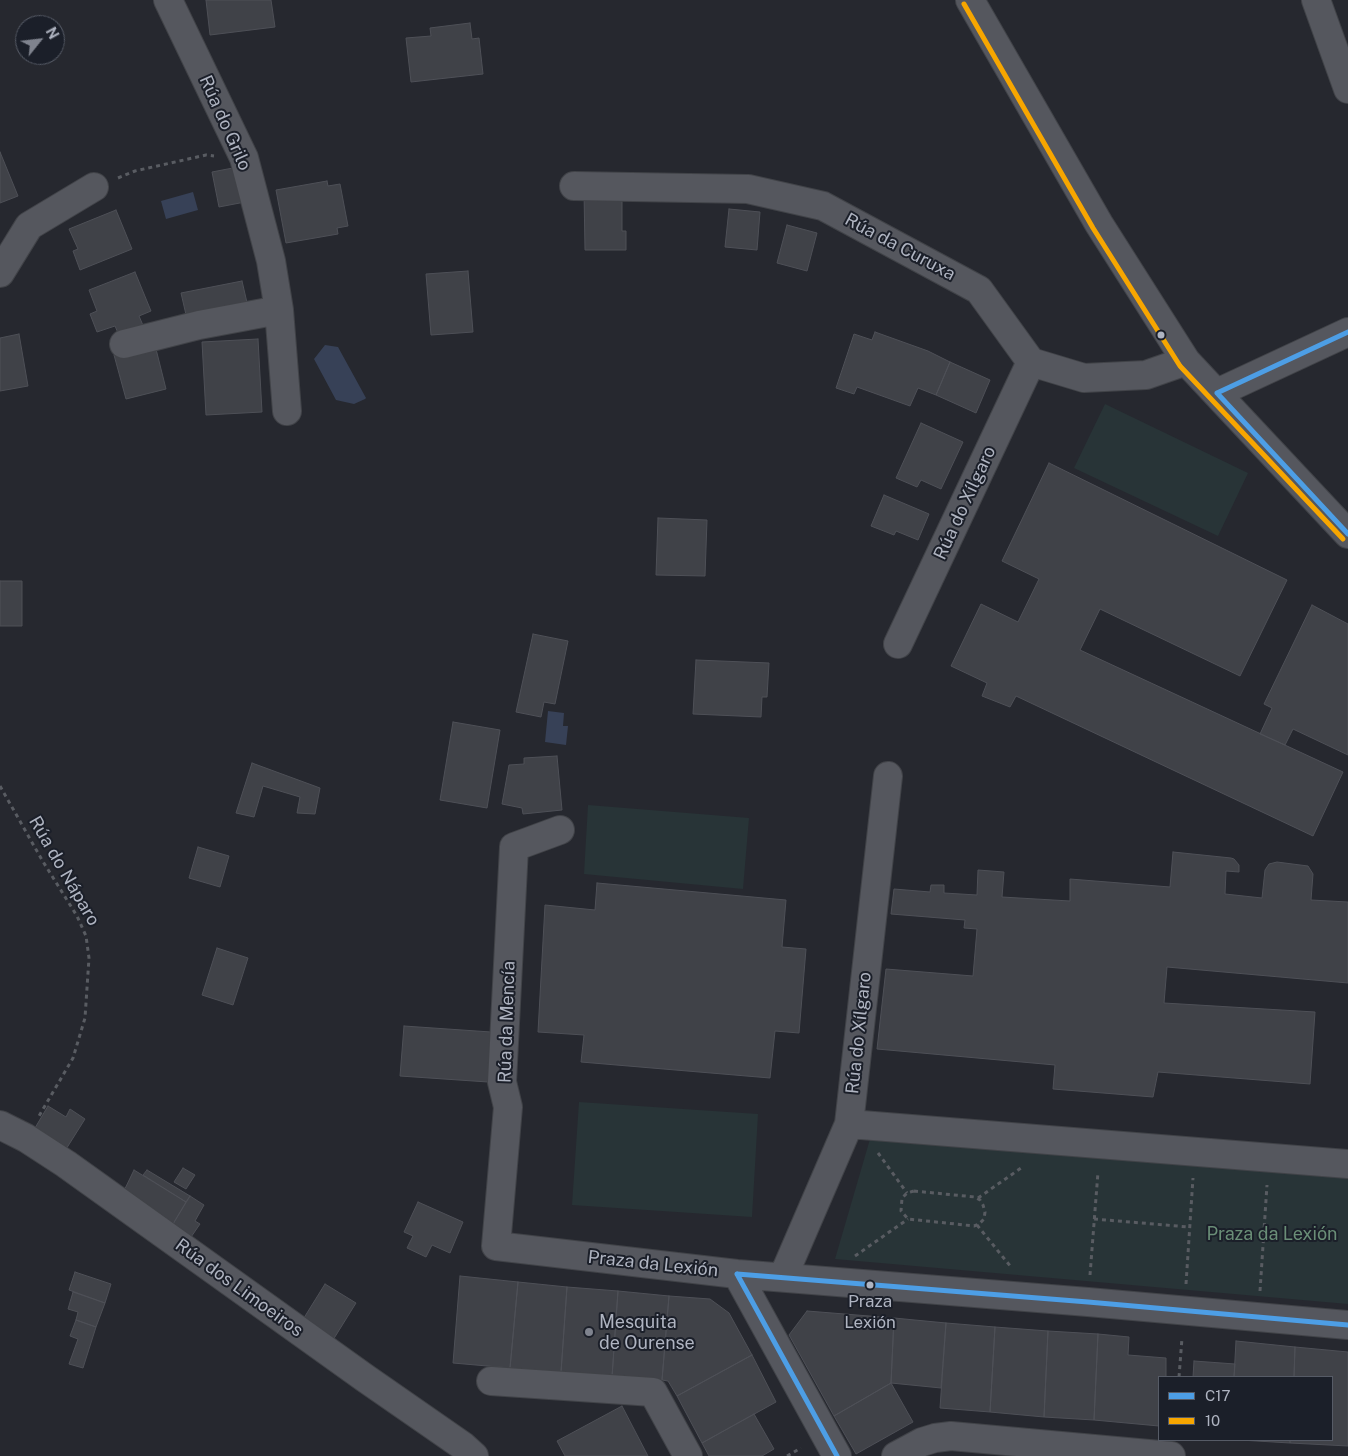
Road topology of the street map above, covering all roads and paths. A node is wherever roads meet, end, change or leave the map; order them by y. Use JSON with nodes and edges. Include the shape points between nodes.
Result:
{"nodes":[{"id":1,"x":168,"y":0,"type":"edge"},
{"id":2,"x":970,"y":0,"type":"edge"},
{"id":3,"x":1316,"y":0,"type":"edge"},
{"id":4,"x":1348,"y":89,"type":"edge"},
{"id":5,"x":244,"y":158,"type":"junction"},
{"id":6,"x":574,"y":186,"type":"dead end"},
{"id":7,"x":94,"y":187,"type":"joint"},
{"id":8,"x":0,"y":274,"type":"edge"},
{"id":9,"x":279,"y":310,"type":"junction"},
{"id":10,"x":1348,"y":332,"type":"edge"},
{"id":11,"x":124,"y":344,"type":"dead end"},
{"id":12,"x":1031,"y":362,"type":"junction"},
{"id":13,"x":1186,"y":362,"type":"junction"},
{"id":14,"x":1217,"y":394,"type":"junction"},
{"id":15,"x":287,"y":411,"type":"dead end"},
{"id":16,"x":1348,"y":534,"type":"edge"},
{"id":17,"x":898,"y":644,"type":"dead end"},
{"id":18,"x":888,"y":776,"type":"dead end"},
{"id":19,"x":0,"y":786,"type":"edge"},
{"id":20,"x":560,"y":830,"type":"dead end"},
{"id":21,"x":853,"y":1124,"type":"junction"},
{"id":22,"x":0,"y":1125,"type":"edge"},
{"id":23,"x":26,"y":1138,"type":"junction"},
{"id":24,"x":1060,"y":1141,"type":"junction"},
{"id":25,"x":1100,"y":1144,"type":"junction"},
{"id":26,"x":1195,"y":1151,"type":"junction"},
{"id":27,"x":1269,"y":1157,"type":"junction"},
{"id":28,"x":1348,"y":1164,"type":"edge"},
{"id":29,"x":907,"y":1193,"type":"junction"},
{"id":30,"x":978,"y":1198,"type":"junction"},
{"id":31,"x":908,"y":1219,"type":"junction"},
{"id":32,"x":1094,"y":1219,"type":"junction"},
{"id":33,"x":977,"y":1225,"type":"junction"},
{"id":34,"x":1189,"y":1227,"type":"junction"},
{"id":35,"x":496,"y":1246,"type":"joint"},
{"id":36,"x":737,"y":1274,"type":"junction"},
{"id":37,"x":783,"y":1277,"type":"junction"},
{"id":38,"x":820,"y":1280,"type":"junction"},
{"id":39,"x":1035,"y":1298,"type":"junction"},
{"id":40,"x":1088,"y":1302,"type":"junction"},
{"id":41,"x":1184,"y":1310,"type":"junction"},
{"id":42,"x":1258,"y":1317,"type":"junction"},
{"id":43,"x":1348,"y":1325,"type":"edge"},
{"id":44,"x":1179,"y":1376,"type":"edge"},
{"id":45,"x":491,"y":1381,"type":"dead end"},
{"id":46,"x":474,"y":1456,"type":"edge"},
{"id":47,"x":688,"y":1456,"type":"edge"},
{"id":48,"x":837,"y":1456,"type":"edge"},
{"id":49,"x":896,"y":1456,"type":"edge"},
{"id":50,"x":1171,"y":1456,"type":"edge"}],
"edges":[{"from":1,"to":5,"type":"street","name":"Rúa do Grilo"},
{"from":2,"to":13,"type":"street","via":[[1099,224]]},
{"from":3,"to":4,"type":"street"},
{"from":5,"to":7,"type":"path","via":[[206,155],[135,171]]},
{"from":5,"to":9,"type":"street","name":"Rúa do Grilo","via":[[272,261]]},
{"from":6,"to":12,"type":"street","name":"Rúa da Curuxa","via":[[748,189],[823,206],[978,290]]},
{"from":7,"to":8,"type":"street","via":[[29,226]]},
{"from":9,"to":11,"type":"street"},
{"from":9,"to":15,"type":"street","name":"Rúa do Grilo"},
{"from":10,"to":14,"type":"street"},
{"from":12,"to":13,"type":"street","via":[[1084,378],[1146,375]]},
{"from":12,"to":17,"type":"street","name":"Rúa do Xílgaro"},
{"from":13,"to":14,"type":"street"},
{"from":14,"to":16,"type":"street"},
{"from":18,"to":21,"type":"street","name":"Rúa do Xílgaro"},
{"from":19,"to":23,"type":"path","name":"Rúa do Náparo","via":[[77,916],[86,936],[88,958],[85,1018],[74,1058]]},
{"from":20,"to":35,"type":"street","name":"Rúa da Mencía","via":[[514,847],[502,1082],[508,1107]]},
{"from":21,"to":24,"type":"street"},
{"from":21,"to":29,"type":"path"},
{"from":21,"to":37,"type":"street","name":"Rúa do Xílgaro"},
{"from":22,"to":23,"type":"street","name":"Rúa dos Limoeiros"},
{"from":23,"to":46,"type":"street","name":"Rúa dos Limoeiros"},
{"from":24,"to":25,"type":"street"},
{"from":24,"to":30,"type":"path"},
{"from":25,"to":26,"type":"street"},
{"from":25,"to":32,"type":"path"},
{"from":26,"to":27,"type":"street"},
{"from":26,"to":34,"type":"path"},
{"from":27,"to":28,"type":"street"},
{"from":27,"to":42,"type":"path"},
{"from":29,"to":30,"type":"path"},
{"from":29,"to":31,"type":"path","via":[[901,1204]]},
{"from":30,"to":33,"type":"path","via":[[985,1212],[984,1219]]},
{"from":31,"to":33,"type":"path"},
{"from":31,"to":38,"type":"path"},
{"from":32,"to":34,"type":"path"},
{"from":32,"to":40,"type":"path"},
{"from":33,"to":39,"type":"path"},
{"from":34,"to":41,"type":"path"},
{"from":35,"to":36,"type":"street","name":"Praza da Lexión"},
{"from":36,"to":37,"type":"street","name":"Praza da Lexión"},
{"from":36,"to":48,"type":"street"},
{"from":37,"to":38,"type":"street","name":"Praza da Lexión"},
{"from":38,"to":39,"type":"street","name":"Praza da Lexión"},
{"from":39,"to":40,"type":"street","name":"Praza da Lexión"},
{"from":40,"to":41,"type":"street","name":"Praza da Lexión"},
{"from":41,"to":42,"type":"street","name":"Praza da Lexión"},
{"from":41,"to":44,"type":"path"},
{"from":42,"to":43,"type":"street","name":"Praza da Lexión"},
{"from":45,"to":47,"type":"street","via":[[653,1392]]},
{"from":49,"to":50,"type":"street","via":[[922,1442],[951,1436]]}]}
